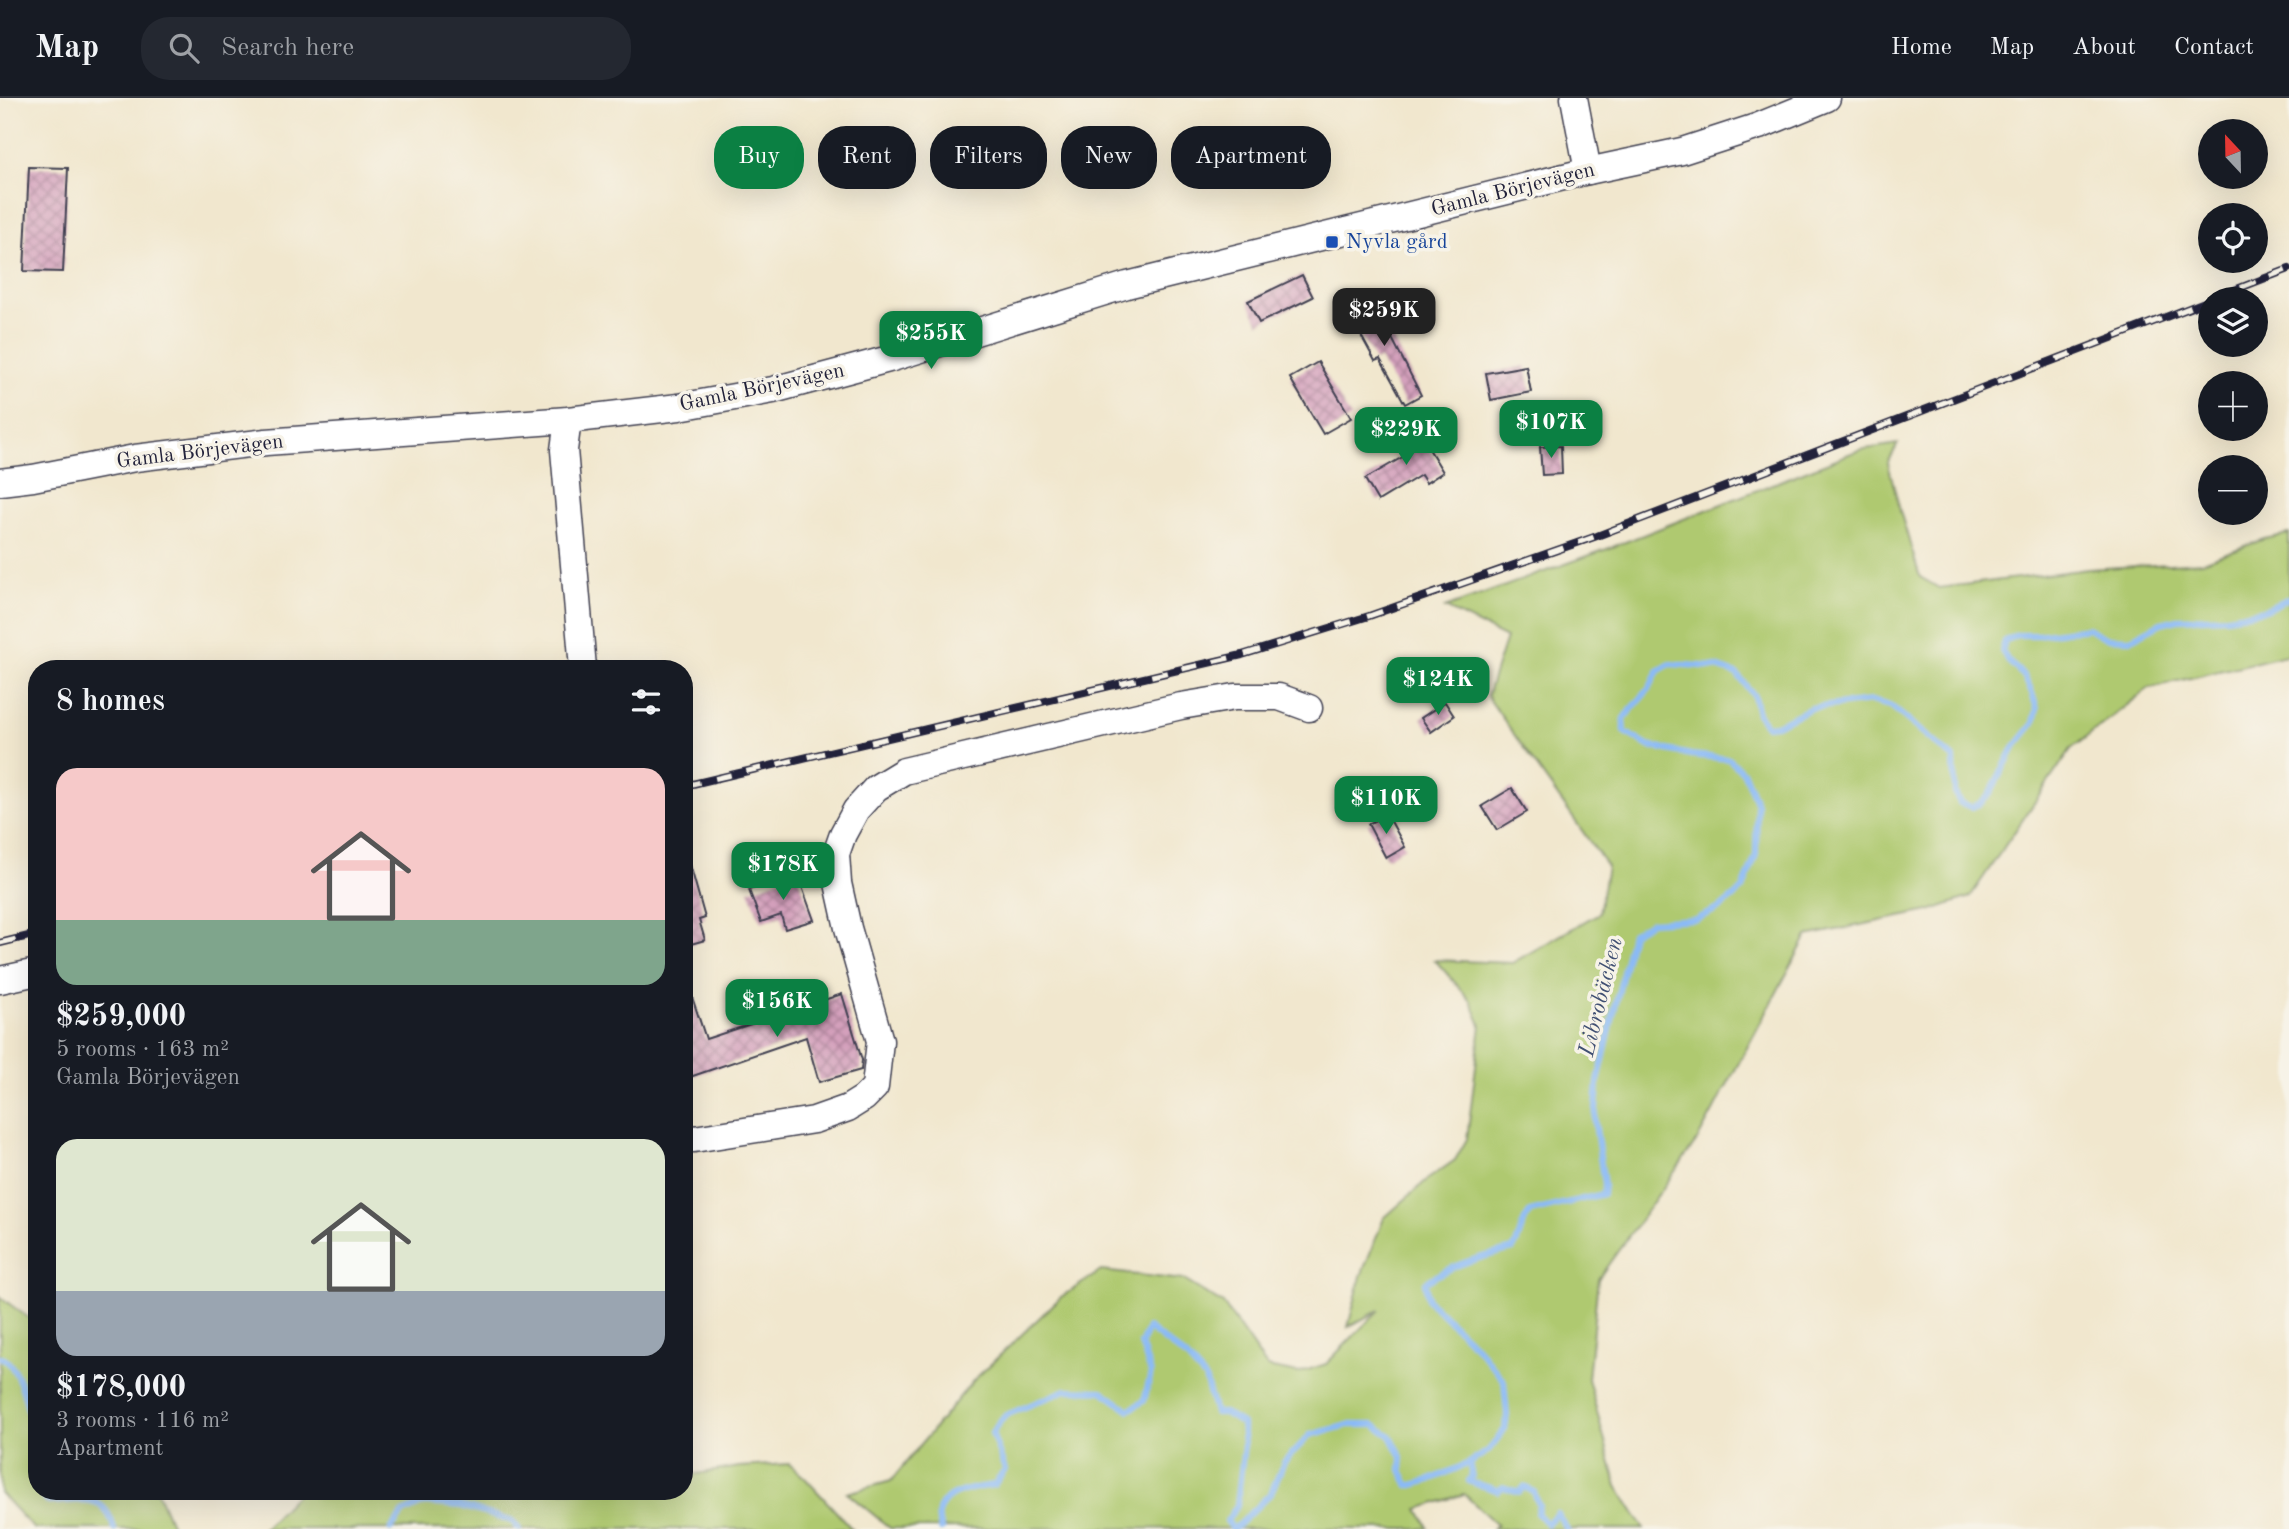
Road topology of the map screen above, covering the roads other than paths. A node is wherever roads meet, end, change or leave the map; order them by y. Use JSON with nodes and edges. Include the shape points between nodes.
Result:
{"nodes":[{"id":1,"x":1574,"y":98,"type":"edge"},
{"id":2,"x":1827,"y":98,"type":"edge"},
{"id":3,"x":1588,"y":171,"type":"junction"},
{"id":4,"x":568,"y":420,"type":"junction"},
{"id":5,"x":0,"y":482,"type":"edge"},
{"id":6,"x":582,"y":660,"type":"edge"},
{"id":7,"x":1309,"y":708,"type":"dead end"},
{"id":8,"x":28,"y":974,"type":"edge"},
{"id":9,"x":0,"y":981,"type":"edge"},
{"id":10,"x":693,"y":1139,"type":"edge"}],
"edges":[{"from":1,"to":3,"type":"street"},
{"from":2,"to":3,"type":"street","name":"Gamla Börjevägen","via":[[1682,151]]},
{"from":3,"to":4,"type":"street","name":"Gamla Börjevägen","via":[[1127,285],[772,390]]},
{"from":4,"to":5,"type":"street","name":"Gamla Börjevägen","via":[[266,442],[135,458]]},
{"from":4,"to":6,"type":"street","via":[[565,450]]},
{"from":7,"to":10,"type":"street","via":[[1279,697],[1235,697],[1181,706],[904,771],[876,788],[856,810],[836,854],[848,928],[880,1041],[875,1087],[848,1108],[814,1120]]},
{"from":8,"to":9,"type":"street"}]}
